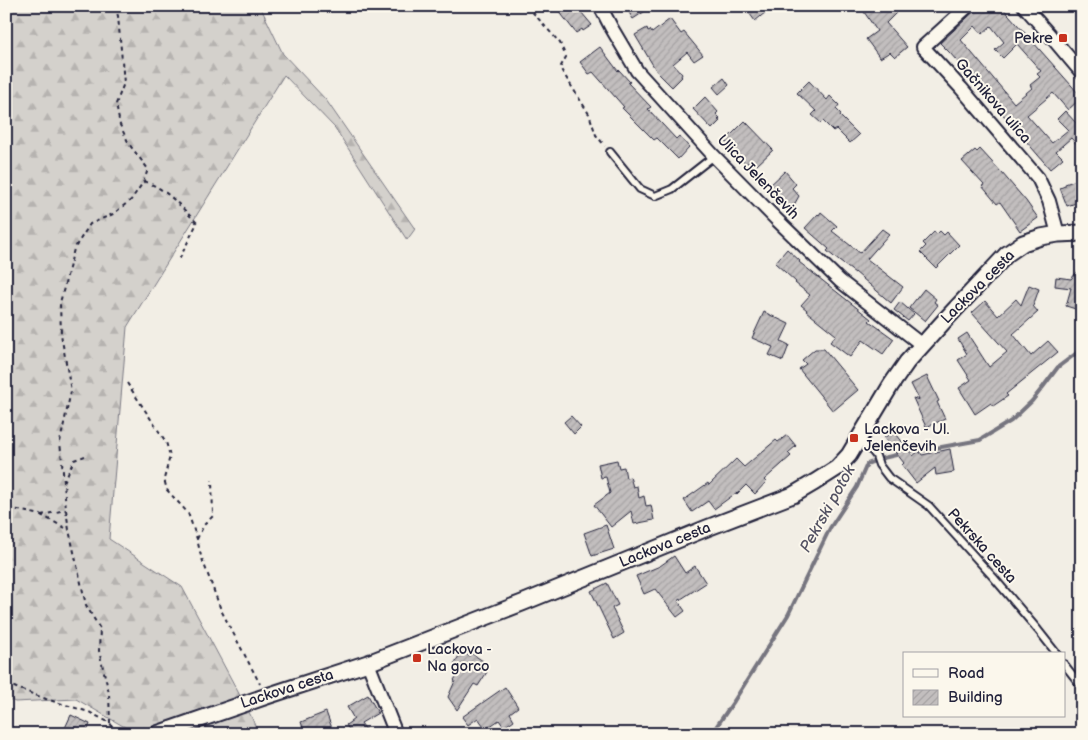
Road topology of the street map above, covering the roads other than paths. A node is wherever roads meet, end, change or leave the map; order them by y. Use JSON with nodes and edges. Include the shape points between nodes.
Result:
{"nodes":[{"id":1,"x":600,"y":6,"type":"edge"},
{"id":2,"x":968,"y":6,"type":"edge"},
{"id":3,"x":1024,"y":6,"type":"edge"},
{"id":4,"x":1082,"y":73,"type":"edge"},
{"id":5,"x":610,"y":152,"type":"road end"},
{"id":6,"x":714,"y":156,"type":"junction"},
{"id":7,"x":1058,"y":234,"type":"junction"},
{"id":8,"x":1082,"y":234,"type":"edge"},
{"id":9,"x":922,"y":345,"type":"junction"},
{"id":10,"x":858,"y":442,"type":"junction"},
{"id":11,"x":1054,"y":652,"type":"edge"},
{"id":12,"x":368,"y":663,"type":"junction"},
{"id":13,"x":1066,"y":667,"type":"edge"},
{"id":14,"x":1082,"y":687,"type":"edge"},
{"id":15,"x":157,"y":734,"type":"edge"},
{"id":16,"x":396,"y":734,"type":"edge"}],
"edges":[{"from":1,"to":6,"type":"street","name":"Ulica Jelenčevih","via":[[637,71]]},
{"from":2,"to":7,"type":"street","name":"Gačnikova ulica","via":[[923,47],[1038,178],[1049,201]]},
{"from":3,"to":4,"type":"street"},
{"from":5,"to":6,"type":"lane","via":[[640,189],[655,196],[672,189]]},
{"from":6,"to":9,"type":"street","name":"Ulica Jelenčevih","via":[[840,280]]},
{"from":7,"to":8,"type":"street","name":"Lackova cesta"},
{"from":7,"to":9,"type":"street","name":"Lackova cesta","via":[[1023,243],[1008,254]]},
{"from":9,"to":10,"type":"street","name":"Lackova cesta","via":[[891,386]]},
{"from":10,"to":11,"type":"lane","name":"Pekrska cesta","via":[[872,451],[889,478],[929,506]]},
{"from":10,"to":12,"type":"street","name":"Lackova cesta","via":[[837,468],[793,495]]},
{"from":12,"to":15,"type":"street","name":"Lackova cesta"},
{"from":12,"to":16,"type":"street"},
{"from":13,"to":14,"type":"lane"}]}
